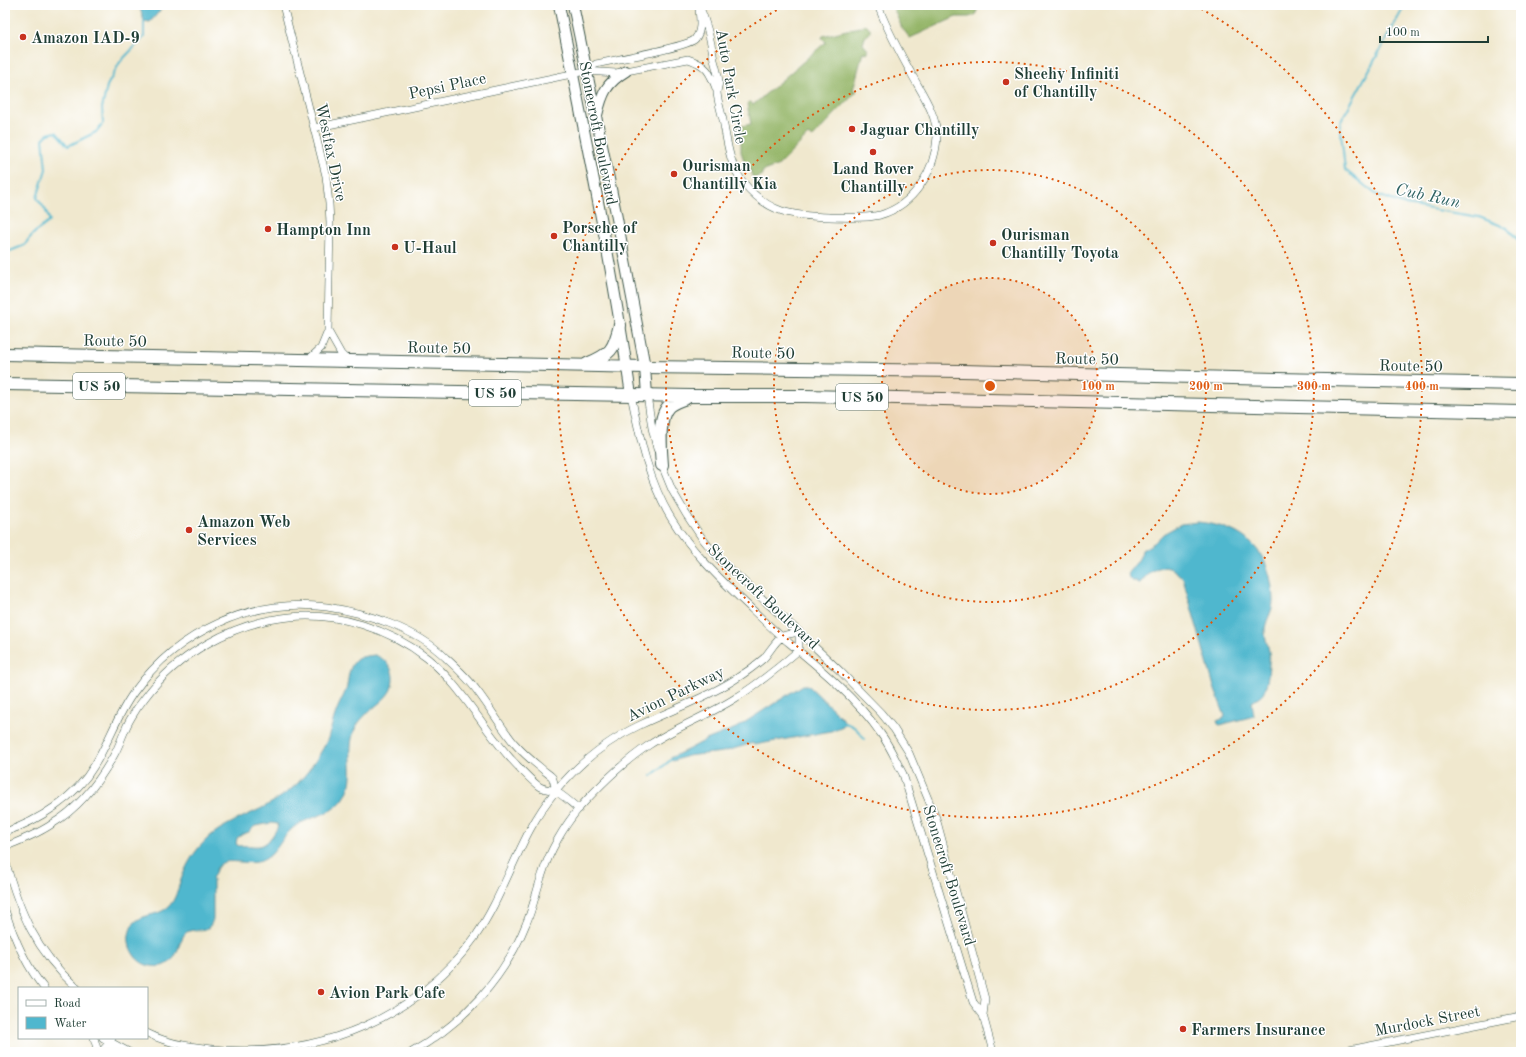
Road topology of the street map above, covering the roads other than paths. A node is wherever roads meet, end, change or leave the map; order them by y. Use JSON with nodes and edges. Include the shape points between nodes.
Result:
{"nodes":[{"id":1,"x":283,"y":5,"type":"edge"},
{"id":2,"x":559,"y":5,"type":"edge"},
{"id":3,"x":573,"y":5,"type":"edge"},
{"id":4,"x":699,"y":5,"type":"edge"},
{"id":5,"x":878,"y":5,"type":"edge"},
{"id":6,"x":586,"y":71,"type":"junction"},
{"id":7,"x":626,"y":71,"type":"junction"},
{"id":8,"x":573,"y":74,"type":"junction"},
{"id":9,"x":717,"y":92,"type":"junction"},
{"id":10,"x":596,"y":119,"type":"junction"},
{"id":11,"x":314,"y":128,"type":"junction"},
{"id":12,"x":620,"y":325,"type":"junction"},
{"id":13,"x":328,"y":332,"type":"junction"},
{"id":14,"x":5,"y":354,"type":"edge"},
{"id":15,"x":308,"y":361,"type":"junction"},
{"id":16,"x":349,"y":361,"type":"junction"},
{"id":17,"x":584,"y":365,"type":"junction"},
{"id":18,"x":627,"y":366,"type":"junction"},
{"id":19,"x":645,"y":367,"type":"junction"},
{"id":20,"x":5,"y":384,"type":"edge"},
{"id":21,"x":1521,"y":384,"type":"edge"},
{"id":22,"x":631,"y":395,"type":"junction"},
{"id":23,"x":647,"y":396,"type":"junction"},
{"id":24,"x":691,"y":396,"type":"junction"},
{"id":25,"x":1521,"y":412,"type":"edge"},
{"id":26,"x":662,"y":465,"type":"junction"},
{"id":27,"x":799,"y":632,"type":"junction"},
{"id":28,"x":782,"y":637,"type":"junction"},
{"id":29,"x":799,"y":650,"type":"junction"},
{"id":30,"x":556,"y":791,"type":"junction"},
{"id":31,"x":579,"y":809,"type":"junction"},
{"id":32,"x":5,"y":832,"type":"edge"},
{"id":33,"x":5,"y":847,"type":"edge"},
{"id":34,"x":5,"y":860,"type":"edge"},
{"id":35,"x":5,"y":910,"type":"edge"},
{"id":36,"x":43,"y":987,"type":"edge"},
{"id":37,"x":76,"y":987,"type":"edge"},
{"id":38,"x":983,"y":1016,"type":"junction"},
{"id":39,"x":1521,"y":1016,"type":"edge"},
{"id":40,"x":148,"y":1033,"type":"edge"},
{"id":41,"x":94,"y":1039,"type":"edge"},
{"id":42,"x":111,"y":1040,"type":"edge"},
{"id":43,"x":98,"y":1052,"type":"edge"},
{"id":44,"x":102,"y":1052,"type":"edge"},
{"id":45,"x":111,"y":1052,"type":"edge"},
{"id":46,"x":129,"y":1052,"type":"edge"},
{"id":47,"x":412,"y":1052,"type":"edge"},
{"id":48,"x":993,"y":1052,"type":"edge"},
{"id":49,"x":1339,"y":1052,"type":"edge"}],
"edges":[{"from":1,"to":11,"type":"street","name":"Westfax Drive"},
{"from":2,"to":8,"type":"main road","name":"Stonecroft Boulevard"},
{"from":3,"to":6,"type":"main road","name":"Stonecroft Boulevard"},
{"from":4,"to":6,"type":"street","name":"Auto Park Circle","via":[[698,33],[690,42],[596,64]]},
{"from":4,"to":9,"type":"street","name":"Auto Park Circle","via":[[707,22],[719,82]]},
{"from":5,"to":9,"type":"street","name":"Auto Park Circle","via":[[930,108],[936,131],[934,155],[929,171],[922,183],[903,203],[891,210],[879,215],[866,216],[811,216],[791,214],[766,204],[743,182],[734,166]]},
{"from":6,"to":7,"type":"street","via":[[616,74]]},
{"from":6,"to":8,"type":"street","name":"Pepsi Place"},
{"from":6,"to":10,"type":"main road","name":"Stonecroft Boulevard"},
{"from":7,"to":9,"type":"street","via":[[688,59],[708,69]]},
{"from":7,"to":10,"type":"main road","via":[[613,80],[605,90]]},
{"from":8,"to":11,"type":"street","name":"Pepsi Place"},
{"from":8,"to":12,"type":"main road","name":"Stonecroft Boulevard"},
{"from":10,"to":19,"type":"main road","name":"Stonecroft Boulevard"},
{"from":11,"to":13,"type":"street","name":"Westfax Drive","via":[[326,176],[329,204]]},
{"from":12,"to":17,"type":"highway","via":[[616,343],[609,353]]},
{"from":12,"to":18,"type":"main road","name":"Stonecroft Boulevard"},
{"from":13,"to":15,"type":"street","name":"Westfax Drive","via":[[321,348]]},
{"from":13,"to":16,"type":"street","name":"Westfax Drive","via":[[340,354]]},
{"from":14,"to":15,"type":"highway","name":"Route 50","number":"US 50"},
{"from":15,"to":16,"type":"highway","name":"Route 50","number":"US 50"},
{"from":16,"to":17,"type":"highway","name":"Route 50","number":"US 50"},
{"from":17,"to":18,"type":"highway","name":"Route 50","number":"US 50"},
{"from":18,"to":19,"type":"highway","name":"Route 50","number":"US 50"},
{"from":18,"to":22,"type":"main road","name":"Stonecroft Boulevard"},
{"from":19,"to":21,"type":"highway","name":"Route 50","number":"US 50","via":[[962,371]]},
{"from":19,"to":23,"type":"main road","name":"Stonecroft Boulevard"},
{"from":20,"to":22,"type":"highway","number":"US 50"},
{"from":22,"to":23,"type":"highway","number":"US 50"},
{"from":22,"to":28,"type":"street","name":"Stonecroft Boulevard","via":[[640,443],[649,472],[671,518],[705,564]]},
{"from":23,"to":24,"type":"highway","number":"US 50"},
{"from":23,"to":26,"type":"street","name":"Stonecroft Boulevard"},
{"from":24,"to":25,"type":"highway","number":"US 50","via":[[805,396]]},
{"from":24,"to":26,"type":"highway","via":[[668,407],[663,417]]},
{"from":26,"to":27,"type":"street","name":"Stonecroft Boulevard","via":[[672,490],[686,514],[720,560]]},
{"from":27,"to":28,"type":"street"},
{"from":27,"to":29,"type":"street"},
{"from":27,"to":38,"type":"street","name":"Stonecroft Boulevard","via":[[880,713],[909,753],[936,818],[985,999]]},
{"from":28,"to":29,"type":"street","name":"Stonecroft Boulevard"},
{"from":28,"to":30,"type":"street","name":"Avion Parkway","via":[[763,658],[734,680],[709,695],[640,725],[606,746],[588,759]]},
{"from":29,"to":31,"type":"street","name":"Avion Parkway","via":[[761,682],[735,699],[672,731],[629,759],[603,782]]},
{"from":29,"to":38,"type":"street","name":"Stonecroft Boulevard","via":[[830,678],[881,734],[903,774],[973,1002]]},
{"from":30,"to":31,"type":"street"},
{"from":30,"to":32,"type":"street","via":[[552,778],[505,732],[466,676],[425,641],[404,629],[354,612],[317,606],[276,606],[232,617],[203,631],[179,646],[155,666],[122,711],[94,768],[63,801],[41,816]]},
{"from":30,"to":33,"type":"street","via":[[541,788],[512,760],[458,689],[432,662],[417,651],[396,638],[360,625],[316,616],[290,617],[254,624],[225,635],[178,664],[143,700],[131,718],[107,768],[73,810],[52,825]]},
{"from":30,"to":40,"type":"street","name":"Avion Parkway","via":[[532,826],[496,902],[474,938],[446,970],[397,1009],[340,1036],[280,1049],[238,1051],[198,1048]]},
{"from":31,"to":47,"type":"street","name":"Avion Parkway","via":[[568,822],[549,857],[526,924],[504,967],[481,998],[456,1022]]},
{"from":34,"to":37,"type":"street","via":[[27,924],[45,953]]},
{"from":35,"to":36,"type":"street","via":[[16,942],[28,966]]},
{"from":38,"to":48,"type":"street","name":"Stonecroft Boulevard"},
{"from":39,"to":49,"type":"street","name":"Murdock Street"},
{"from":41,"to":43,"type":"street"},
{"from":42,"to":44,"type":"street"},
{"from":42,"to":45,"type":"street"},
{"from":42,"to":46,"type":"street"}]}
